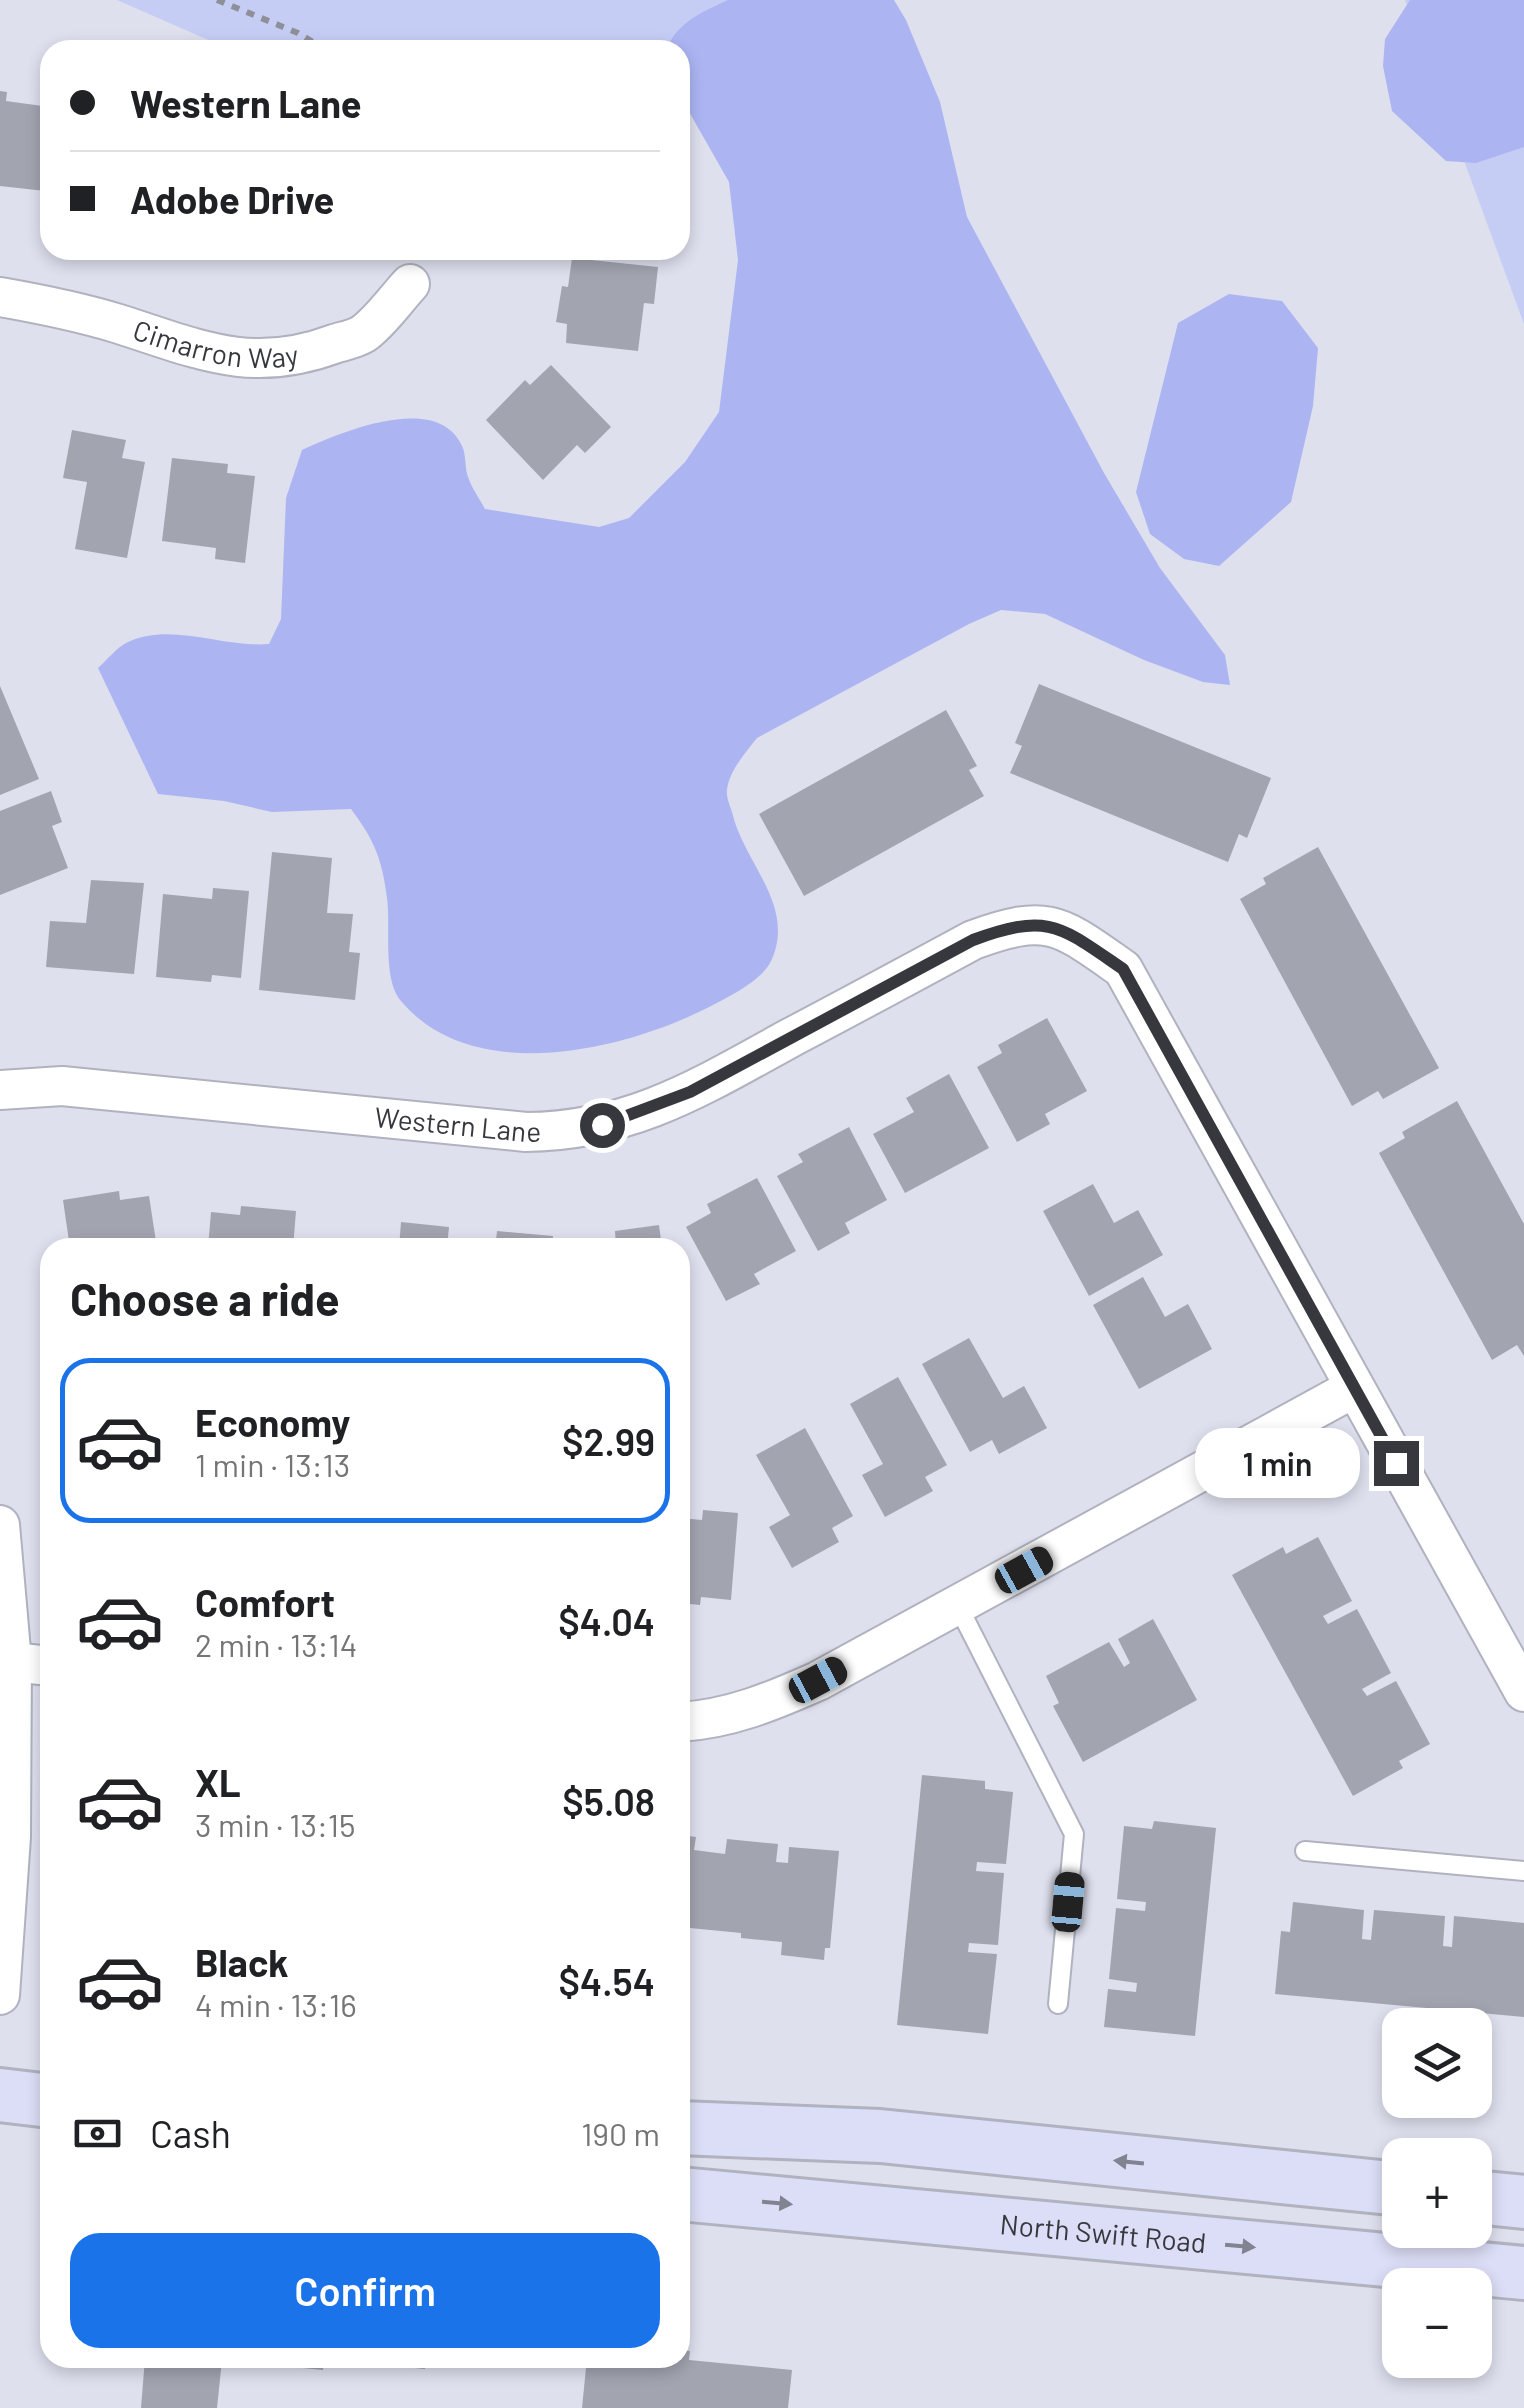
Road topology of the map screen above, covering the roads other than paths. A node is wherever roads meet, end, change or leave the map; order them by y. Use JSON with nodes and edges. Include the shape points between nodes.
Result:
{"nodes":[{"id":1,"x":410,"y":284,"type":"dead end"},
{"id":2,"x":0,"y":297,"type":"edge"},
{"id":3,"x":0,"y":1090,"type":"edge"},
{"id":4,"x":1354,"y":1388,"type":"junction"},
{"id":5,"x":0,"y":1524,"type":"edge"},
{"id":6,"x":958,"y":1606,"type":"junction"},
{"id":7,"x":12,"y":1662,"type":"junction"},
{"id":8,"x":40,"y":1665,"type":"edge"},
{"id":9,"x":1524,"y":1692,"type":"edge"},
{"id":10,"x":690,"y":1722,"type":"edge"},
{"id":11,"x":1305,"y":1850,"type":"dead end"},
{"id":12,"x":1524,"y":1871,"type":"edge"},
{"id":13,"x":0,"y":1994,"type":"edge"},
{"id":14,"x":1058,"y":2004,"type":"dead end"},
{"id":15,"x":0,"y":2095,"type":"edge"},
{"id":16,"x":40,"y":2100,"type":"edge"},
{"id":17,"x":690,"y":2128,"type":"edge"},
{"id":18,"x":1382,"y":2187,"type":"edge"},
{"id":19,"x":690,"y":2195,"type":"edge"},
{"id":20,"x":1492,"y":2199,"type":"edge"},
{"id":21,"x":1524,"y":2202,"type":"edge"},
{"id":22,"x":1524,"y":2272,"type":"edge"}],
"edges":[{"from":1,"to":2,"type":"street","name":"Cimarron Way","via":[[363,334],[312,352],[267,358],[226,358],[68,310]]},
{"from":3,"to":4,"type":"street","name":"Western Lane","via":[[62,1086],[566,1131],[634,1116],[690,1092],[973,940],[1013,925],[1048,924],[1123,969]]},
{"from":4,"to":6,"type":"street"},
{"from":4,"to":9,"type":"street"},
{"from":5,"to":7,"type":"street"},
{"from":6,"to":10,"type":"street","via":[[757,1708]]},
{"from":6,"to":14,"type":"lane","via":[[1074,1834]]},
{"from":7,"to":8,"type":"street"},
{"from":7,"to":13,"type":"street","via":[[11,1836]]},
{"from":11,"to":12,"type":"lane"},
{"from":15,"to":16,"type":"street"},
{"from":18,"to":17,"type":"street","one_way":true,"via":[[880,2136]]},
{"from":19,"to":22,"type":"street","name":"North Swift Road","one_way":true},
{"from":20,"to":21,"type":"street"}]}
